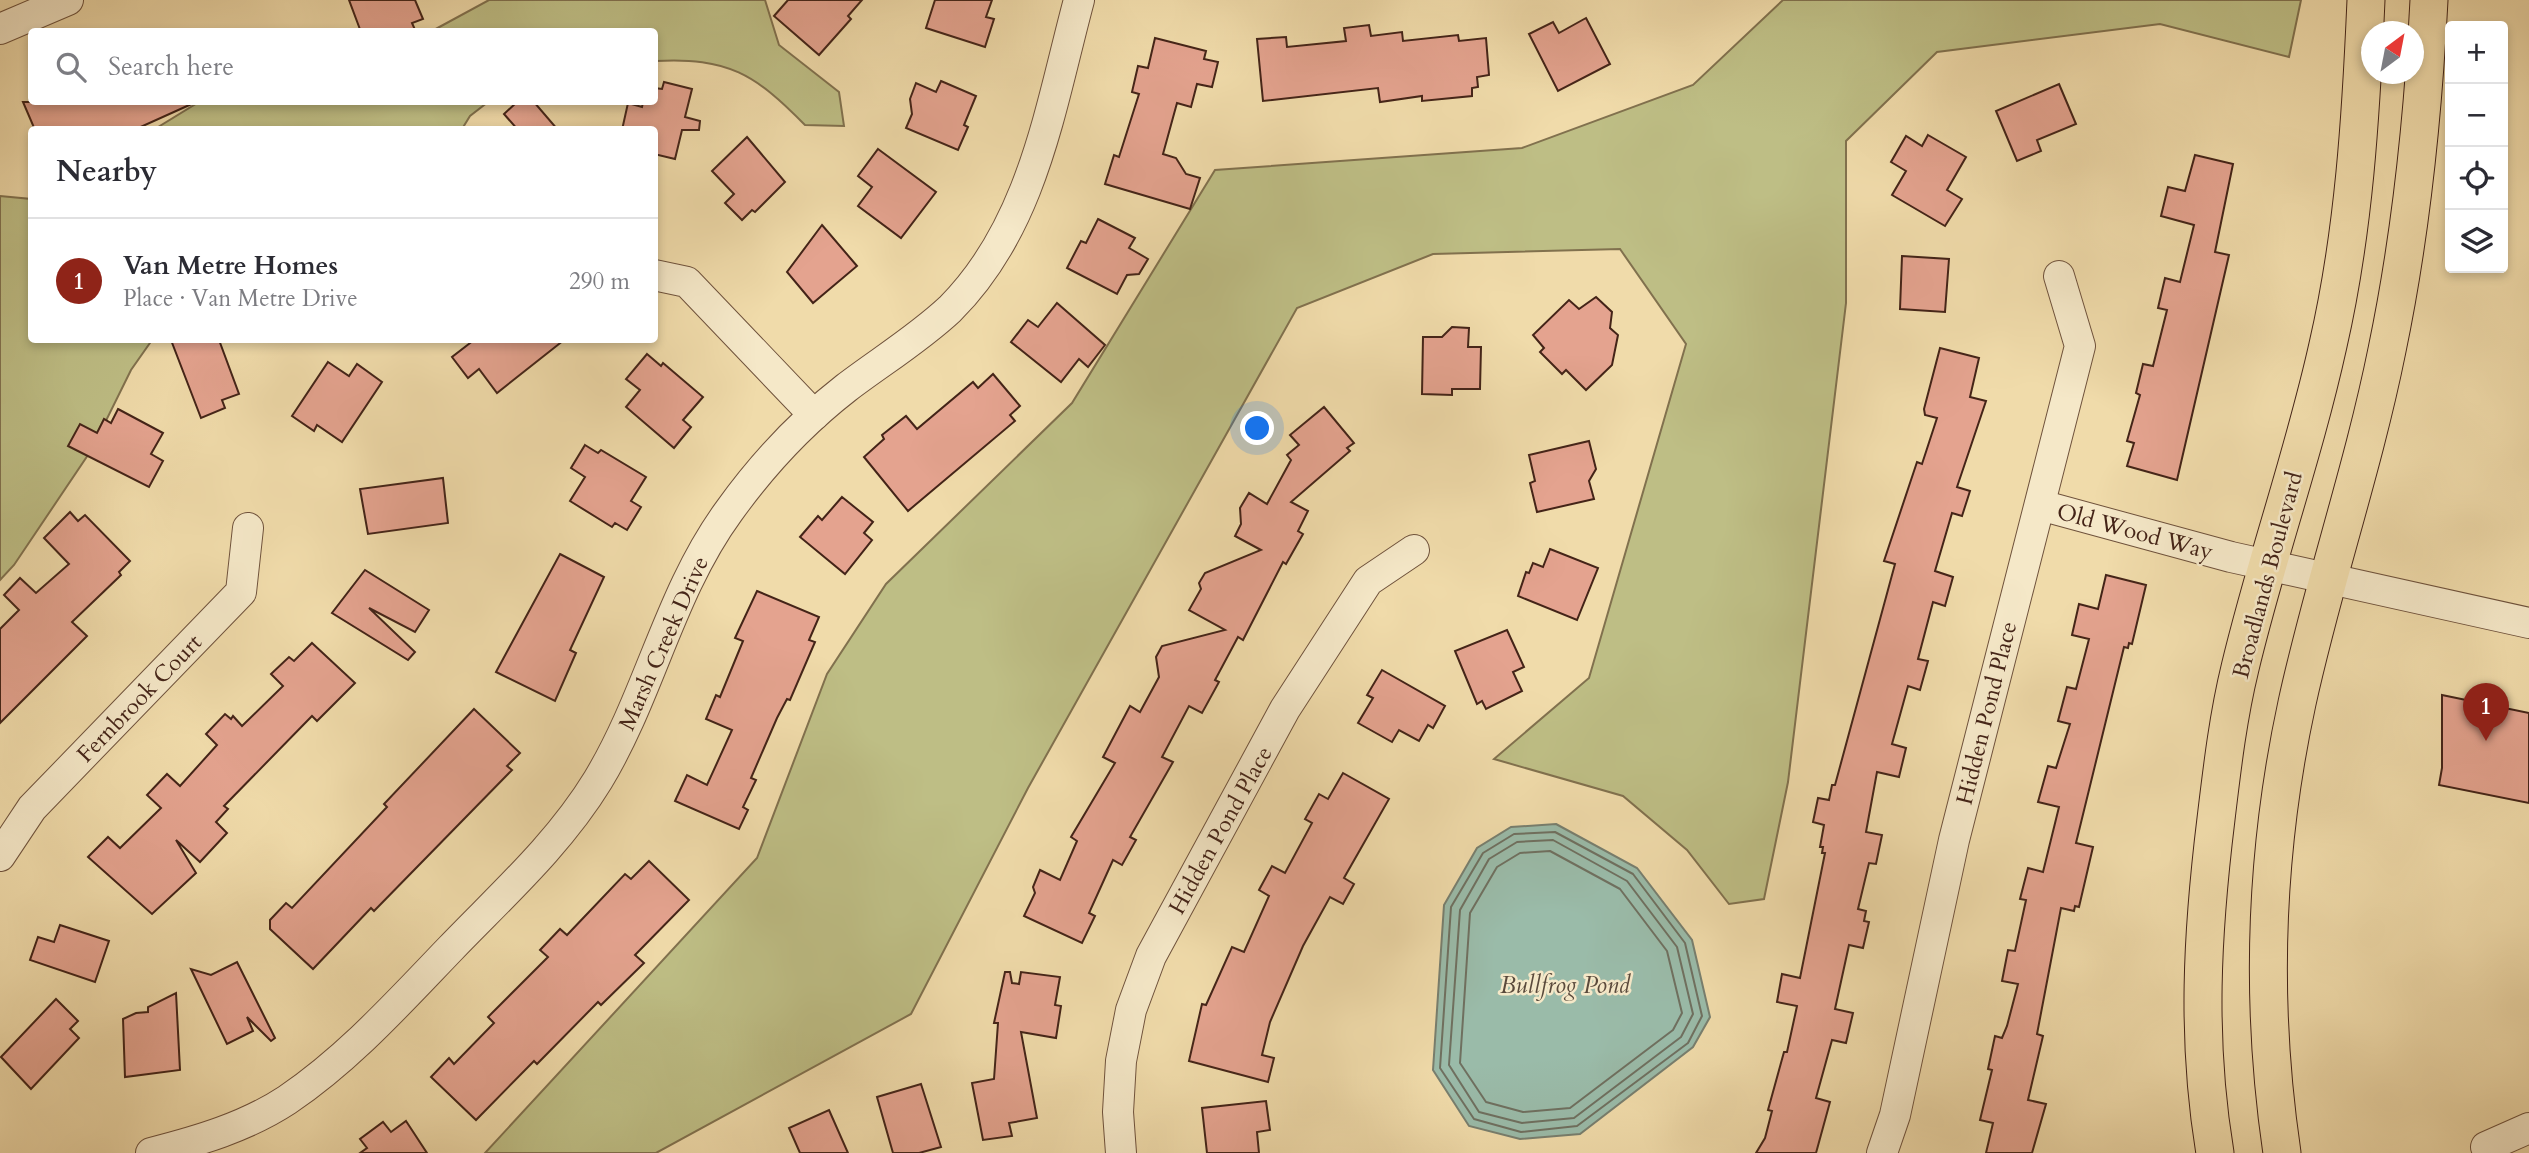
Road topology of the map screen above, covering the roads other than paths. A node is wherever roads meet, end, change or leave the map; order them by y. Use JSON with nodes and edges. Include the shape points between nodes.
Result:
{"nodes":[{"id":1,"x":68,"y":0,"type":"edge"},
{"id":2,"x":1079,"y":0,"type":"edge"},
{"id":3,"x":2366,"y":0,"type":"edge"},
{"id":4,"x":2429,"y":0,"type":"edge"},
{"id":5,"x":0,"y":29,"type":"edge"},
{"id":6,"x":658,"y":276,"type":"edge"},
{"id":7,"x":2059,"y":276,"type":"dead end"},
{"id":8,"x":814,"y":415,"type":"junction"},
{"id":9,"x":2040,"y":505,"type":"junction"},
{"id":10,"x":247,"y":528,"type":"dead end"},
{"id":11,"x":1414,"y":550,"type":"dead end"},
{"id":12,"x":2269,"y":565,"type":"junction"},
{"id":13,"x":2329,"y":580,"type":"junction"},
{"id":14,"x":2529,"y":623,"type":"edge"},
{"id":15,"x":0,"y":856,"type":"edge"},
{"id":16,"x":2529,"y":1128,"type":"edge"},
{"id":17,"x":2486,"y":1147,"type":"dead end"},
{"id":18,"x":151,"y":1153,"type":"edge"},
{"id":19,"x":1121,"y":1153,"type":"edge"},
{"id":20,"x":1882,"y":1153,"type":"edge"},
{"id":21,"x":2215,"y":1153,"type":"edge"},
{"id":22,"x":2282,"y":1153,"type":"edge"}],
"edges":[{"from":1,"to":5,"type":"street"},
{"from":2,"to":8,"type":"street","name":"Marsh Creek Drive","via":[[1033,174],[1014,221],[985,268],[940,317]]},
{"from":3,"to":12,"type":"main road","name":"Broadlands Boulevard","via":[[2345,259],[2311,416]]},
{"from":4,"to":13,"type":"main road","via":[[2407,243],[2354,495]]},
{"from":6,"to":8,"type":"street","via":[[687,282]]},
{"from":7,"to":9,"type":"street","name":"Hidden Pond Place","via":[[2080,346]]},
{"from":8,"to":18,"type":"street","name":"Marsh Creek Drive","via":[[754,478],[703,550],[603,769],[576,812],[531,866],[325,1072],[283,1102],[239,1125]]},
{"from":9,"to":12,"type":"street","name":"Old Wood Way"},
{"from":9,"to":20,"type":"street","name":"Hidden Pond Place","via":[[1954,840],[1895,1115]]},
{"from":10,"to":15,"type":"street","name":"Fernbrook Court","via":[[241,592],[32,808]]},
{"from":11,"to":19,"type":"street","name":"Hidden Pond Place","via":[[1368,581],[1360,593],[1285,709],[1151,956],[1131,1010],[1121,1061]]},
{"from":12,"to":13,"type":"street","name":"Old Wood Way"},
{"from":12,"to":21,"type":"main road","name":"Broadlands Boulevard","via":[[2239,670],[2222,770],[2202,956],[2201,1035]]},
{"from":13,"to":14,"type":"street","name":"Old Wood Way"},
{"from":13,"to":22,"type":"main road","via":[[2297,702],[2280,795],[2273,873],[2267,997],[2271,1081]]},
{"from":16,"to":17,"type":"street"}]}
